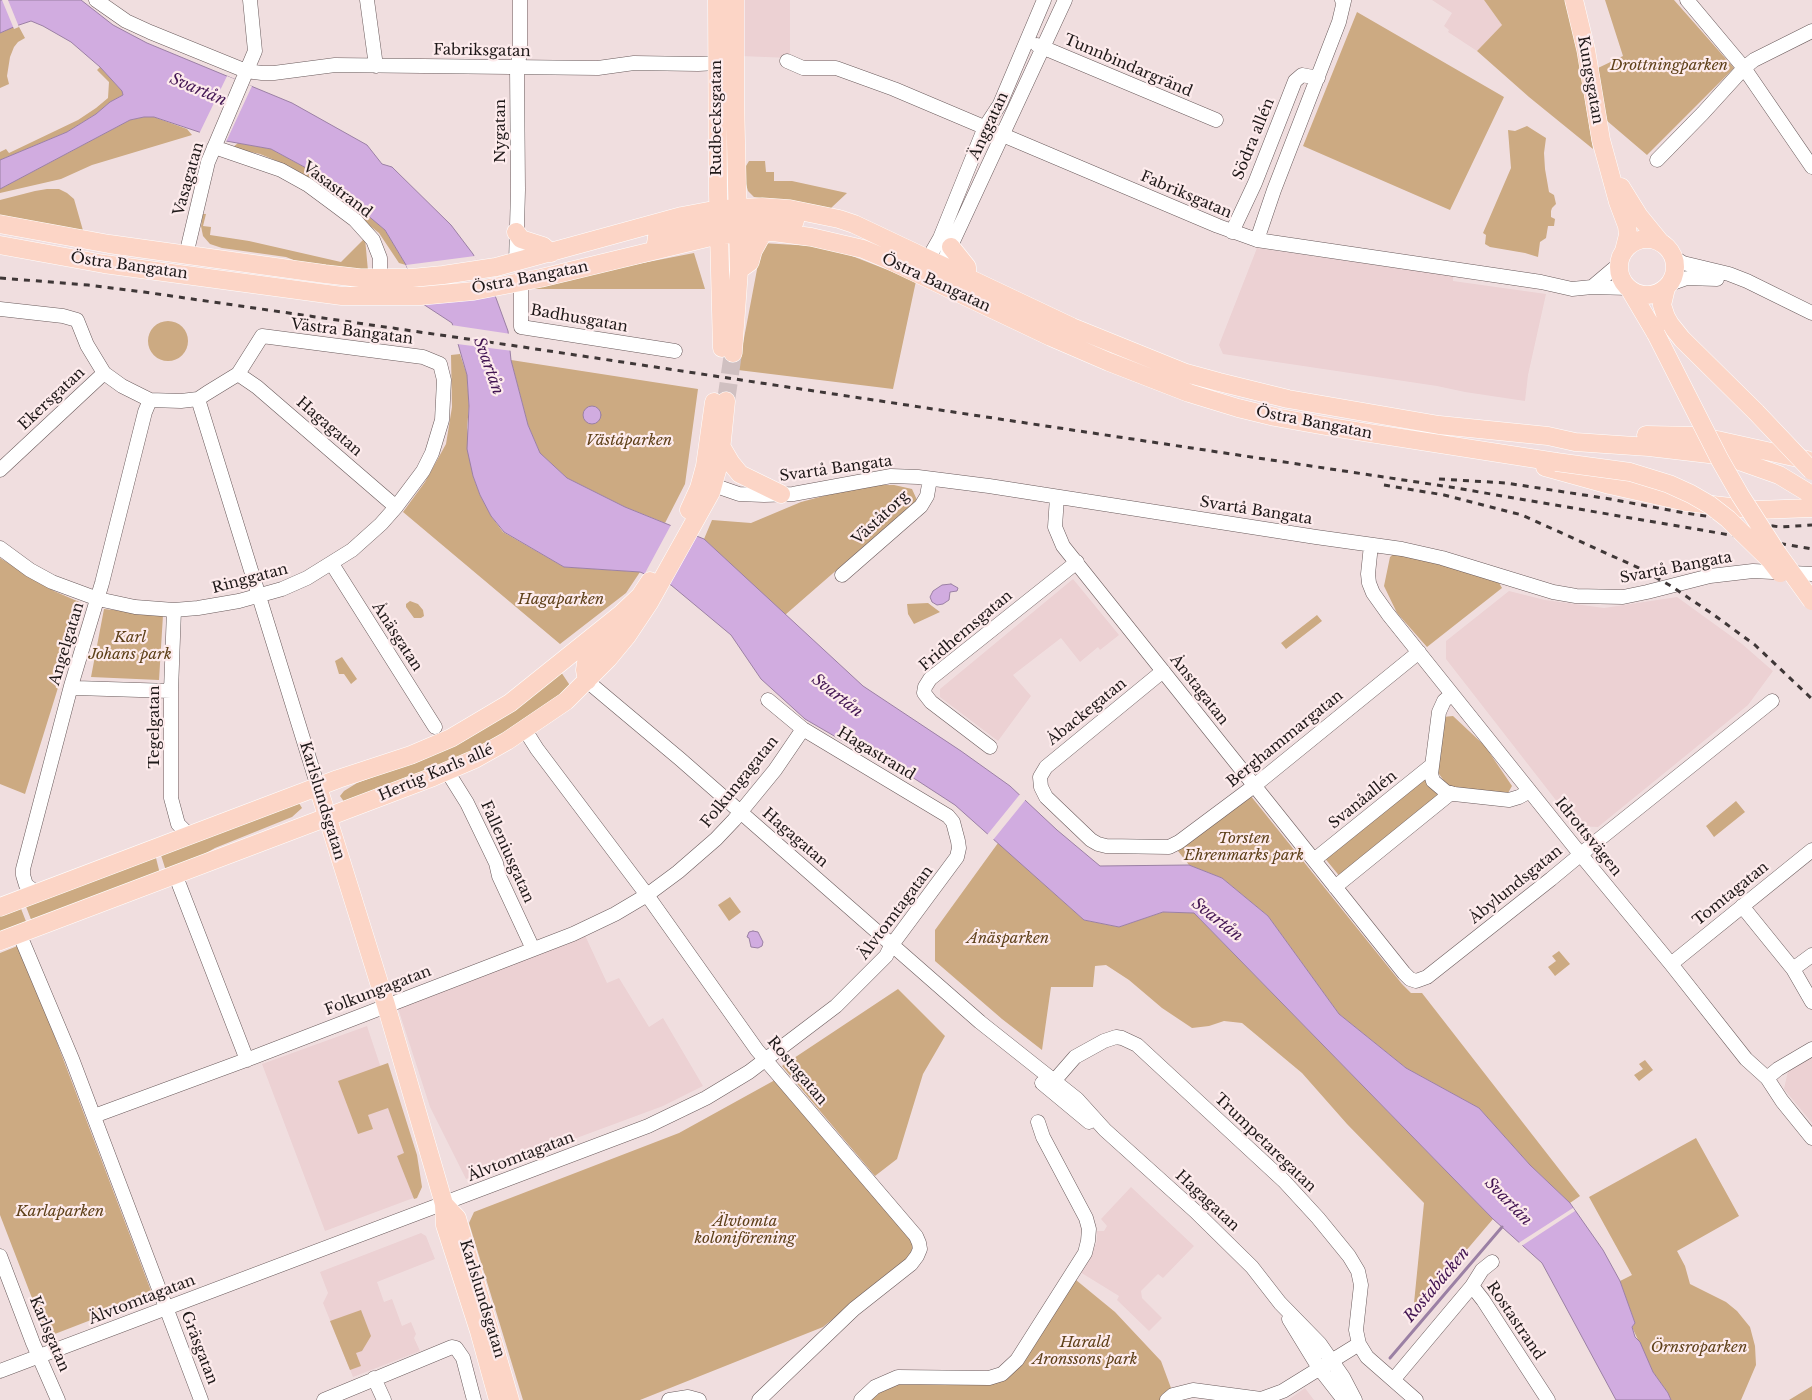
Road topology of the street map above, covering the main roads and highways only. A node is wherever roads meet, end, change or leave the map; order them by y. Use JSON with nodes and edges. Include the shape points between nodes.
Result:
{"nodes":[{"id":1,"x":717,"y":0,"type":"edge"},
{"id":2,"x":735,"y":0,"type":"edge"},
{"id":3,"x":1574,"y":0,"type":"edge"},
{"id":4,"x":726,"y":62,"type":"junction"},
{"id":5,"x":717,"y":144,"type":"junction"},
{"id":6,"x":1606,"y":160,"type":"junction"},
{"id":7,"x":694,"y":214,"type":"junction"},
{"id":8,"x":729,"y":221,"type":"junction"},
{"id":9,"x":0,"y":224,"type":"edge"},
{"id":10,"x":516,"y":232,"type":"road end"},
{"id":11,"x":763,"y":233,"type":"junction"},
{"id":12,"x":1661,"y":243,"type":"junction"},
{"id":13,"x":0,"y":245,"type":"edge"},
{"id":14,"x":951,"y":246,"type":"road end"},
{"id":15,"x":655,"y":250,"type":"junction"},
{"id":16,"x":551,"y":253,"type":"junction"},
{"id":17,"x":186,"y":255,"type":"junction"},
{"id":18,"x":1621,"y":258,"type":"junction"},
{"id":19,"x":720,"y":262,"type":"junction"},
{"id":20,"x":935,"y":262,"type":"junction"},
{"id":21,"x":516,"y":263,"type":"junction"},
{"id":22,"x":739,"y":270,"type":"junction"},
{"id":23,"x":182,"y":273,"type":"junction"},
{"id":24,"x":926,"y":277,"type":"junction"},
{"id":25,"x":967,"y":277,"type":"junction"},
{"id":26,"x":521,"y":282,"type":"junction"},
{"id":27,"x":1672,"y":284,"type":"junction"},
{"id":28,"x":1629,"y":289,"type":"junction"},
{"id":29,"x":735,"y":317,"type":"junction"},
{"id":30,"x":1548,"y":436,"type":"junction"},
{"id":31,"x":721,"y":446,"type":"junction"},
{"id":32,"x":1484,"y":450,"type":"junction"},
{"id":33,"x":1812,"y":461,"type":"edge"},
{"id":34,"x":1812,"y":471,"type":"edge"},
{"id":35,"x":706,"y":487,"type":"junction"},
{"id":36,"x":781,"y":494,"type":"road end"},
{"id":37,"x":1812,"y":495,"type":"edge"},
{"id":38,"x":1812,"y":508,"type":"edge"},
{"id":39,"x":655,"y":581,"type":"junction"},
{"id":40,"x":1812,"y":601,"type":"edge"},
{"id":41,"x":629,"y":606,"type":"junction"},
{"id":42,"x":1812,"y":606,"type":"edge"},
{"id":43,"x":565,"y":659,"type":"junction"},
{"id":44,"x":587,"y":681,"type":"junction"},
{"id":45,"x":338,"y":779,"type":"junction"},
{"id":46,"x":318,"y":787,"type":"junction"},
{"id":47,"x":327,"y":816,"type":"junction"},
{"id":48,"x":298,"y":827,"type":"junction"},
{"id":49,"x":0,"y":907,"type":"edge"},
{"id":50,"x":0,"y":941,"type":"edge"},
{"id":51,"x":444,"y":1204,"type":"junction"},
{"id":52,"x":498,"y":1400,"type":"edge"},
{"id":53,"x":510,"y":1400,"type":"edge"}],
"edges":[{"from":1,"to":4,"type":"main road","name":"Rudbecksgatan"},
{"from":2,"to":4,"type":"main road","name":"Rudbecksgatan"},
{"from":3,"to":6,"type":"main road","name":"Kungsgatan"},
{"from":4,"to":5,"type":"main road","name":"Rudbecksgatan"},
{"from":4,"to":8,"type":"main road","name":"Rudbecksgatan"},
{"from":5,"to":7,"type":"main road","via":[[708,190]]},
{"from":5,"to":8,"type":"main road","via":[[726,151]]},
{"from":6,"to":12,"type":"main road","name":"Kungsgatan","via":[[1639,216]]},
{"from":6,"to":18,"type":"main road","name":"Kungsgatan","via":[[1627,226],[1628,235]]},
{"from":7,"to":8,"type":"main road","name":"Östra Bangatan"},
{"from":7,"to":16,"type":"main road","name":"Östra Bangatan"},
{"from":8,"to":11,"type":"main road","name":"Östra Bangatan"},
{"from":8,"to":15,"type":"main road","name":"Östra Bangatan"},
{"from":8,"to":19,"type":"main road"},
{"from":8,"to":20,"type":"main road","name":"Östra Bangatan","via":[[762,207],[832,217]]},
{"from":8,"to":22,"type":"main road"},
{"from":8,"to":29,"type":"main road","via":[[731,296]]},
{"from":9,"to":17,"type":"main road","name":"Östra Bangatan"},
{"from":10,"to":16,"type":"main road","via":[[521,239],[543,246]]},
{"from":11,"to":22,"type":"main road","via":[[750,262]]},
{"from":11,"to":24,"type":"main road","name":"Östra Bangatan","via":[[842,243]]},
{"from":12,"to":18,"type":"main road","via":[[1639,240],[1629,245]]},
{"from":12,"to":27,"type":"main road","via":[[1678,260]]},
{"from":13,"to":23,"type":"main road","name":"Östra Bangatan","via":[[81,260]]},
{"from":14,"to":25,"type":"main road","via":[[967,267]]},
{"from":15,"to":19,"type":"main road","via":[[698,248],[714,255]]},
{"from":15,"to":26,"type":"main road","name":"Östra Bangatan"},
{"from":16,"to":21,"type":"main road","name":"Östra Bangatan"},
{"from":16,"to":26,"type":"main road","via":[[547,260],[528,268]]},
{"from":17,"to":21,"type":"main road","name":"Östra Bangatan","via":[[325,274],[380,278],[412,278]]},
{"from":17,"to":23,"type":"main road"},
{"from":18,"to":28,"type":"main road","via":[[1620,278]]},
{"from":19,"to":29,"type":"main road","via":[[728,352]]},
{"from":20,"to":24,"type":"main road"},
{"from":20,"to":25,"type":"main road","name":"Östra Bangatan"},
{"from":21,"to":26,"type":"main road"},
{"from":22,"to":29,"type":"main road"},
{"from":23,"to":26,"type":"main road","name":"Östra Bangatan","via":[[342,296],[420,296]]},
{"from":24,"to":32,"type":"main road","name":"Östra Bangatan","via":[[1079,349],[1238,408],[1404,440]]},
{"from":25,"to":30,"type":"main road","name":"Östra Bangatan","via":[[1103,340],[1186,373],[1288,399],[1387,417]]},
{"from":27,"to":28,"type":"main road","via":[[1657,294],[1646,296]]},
{"from":27,"to":34,"type":"main road","bridge":true,"via":[[1662,305],[1670,324]]},
{"from":28,"to":40,"type":"main road","bridge":true,"via":[[1740,495]]},
{"from":30,"to":33,"type":"main road","via":[[1694,436]]},
{"from":30,"to":37,"type":"main road","name":"Östra Bangatan","via":[[1576,442],[1680,450],[1737,460],[1779,475]]},
{"from":31,"to":35,"type":"main road","name":"Hertig Karls allé","via":[[720,460]]},
{"from":31,"to":35,"type":"main road","name":"Hertig Karls allé","via":[[720,400],[706,459]]},
{"from":31,"to":36,"type":"main road","via":[[740,474]]},
{"from":32,"to":38,"type":"main road","via":[[1686,502],[1757,510]]},
{"from":32,"to":42,"type":"main road","name":"Östra Bangatan","bridge":true,"via":[[1630,472],[1691,494],[1728,519]]},
{"from":35,"to":39,"type":"main road","name":"Hertig Karls allé"},
{"from":39,"to":41,"type":"main road","name":"Hertig Karls allé"},
{"from":39,"to":44,"type":"main road","name":"Hertig Karls allé","via":[[627,636]]},
{"from":41,"to":43,"type":"main road","name":"Hertig Karls allé"},
{"from":41,"to":44,"type":"main road","via":[[624,621],[586,663]]},
{"from":43,"to":44,"type":"main road"},
{"from":43,"to":45,"type":"main road","name":"Hertig Karls allé","via":[[510,703],[451,738]]},
{"from":44,"to":47,"type":"main road","name":"Hertig Karls allé","via":[[566,701],[525,730],[475,759]]},
{"from":45,"to":46,"type":"main road","name":"Hertig Karls allé"},
{"from":45,"to":47,"type":"main road"},
{"from":46,"to":47,"type":"main road","name":"Karlslundsgatan"},
{"from":46,"to":48,"type":"main road","via":[[316,799],[303,814]]},
{"from":46,"to":49,"type":"main road","name":"Hertig Karls allé"},
{"from":47,"to":48,"type":"main road","name":"Hertig Karls allé"},
{"from":47,"to":51,"type":"main road","name":"Karlslundsgatan"},
{"from":48,"to":50,"type":"main road","name":"Hertig Karls allé"},
{"from":51,"to":52,"type":"main road","name":"Karlslundsgatan","via":[[445,1225]]},
{"from":51,"to":53,"type":"main road","name":"Karlslundsgatan","via":[[457,1218]]}]}
